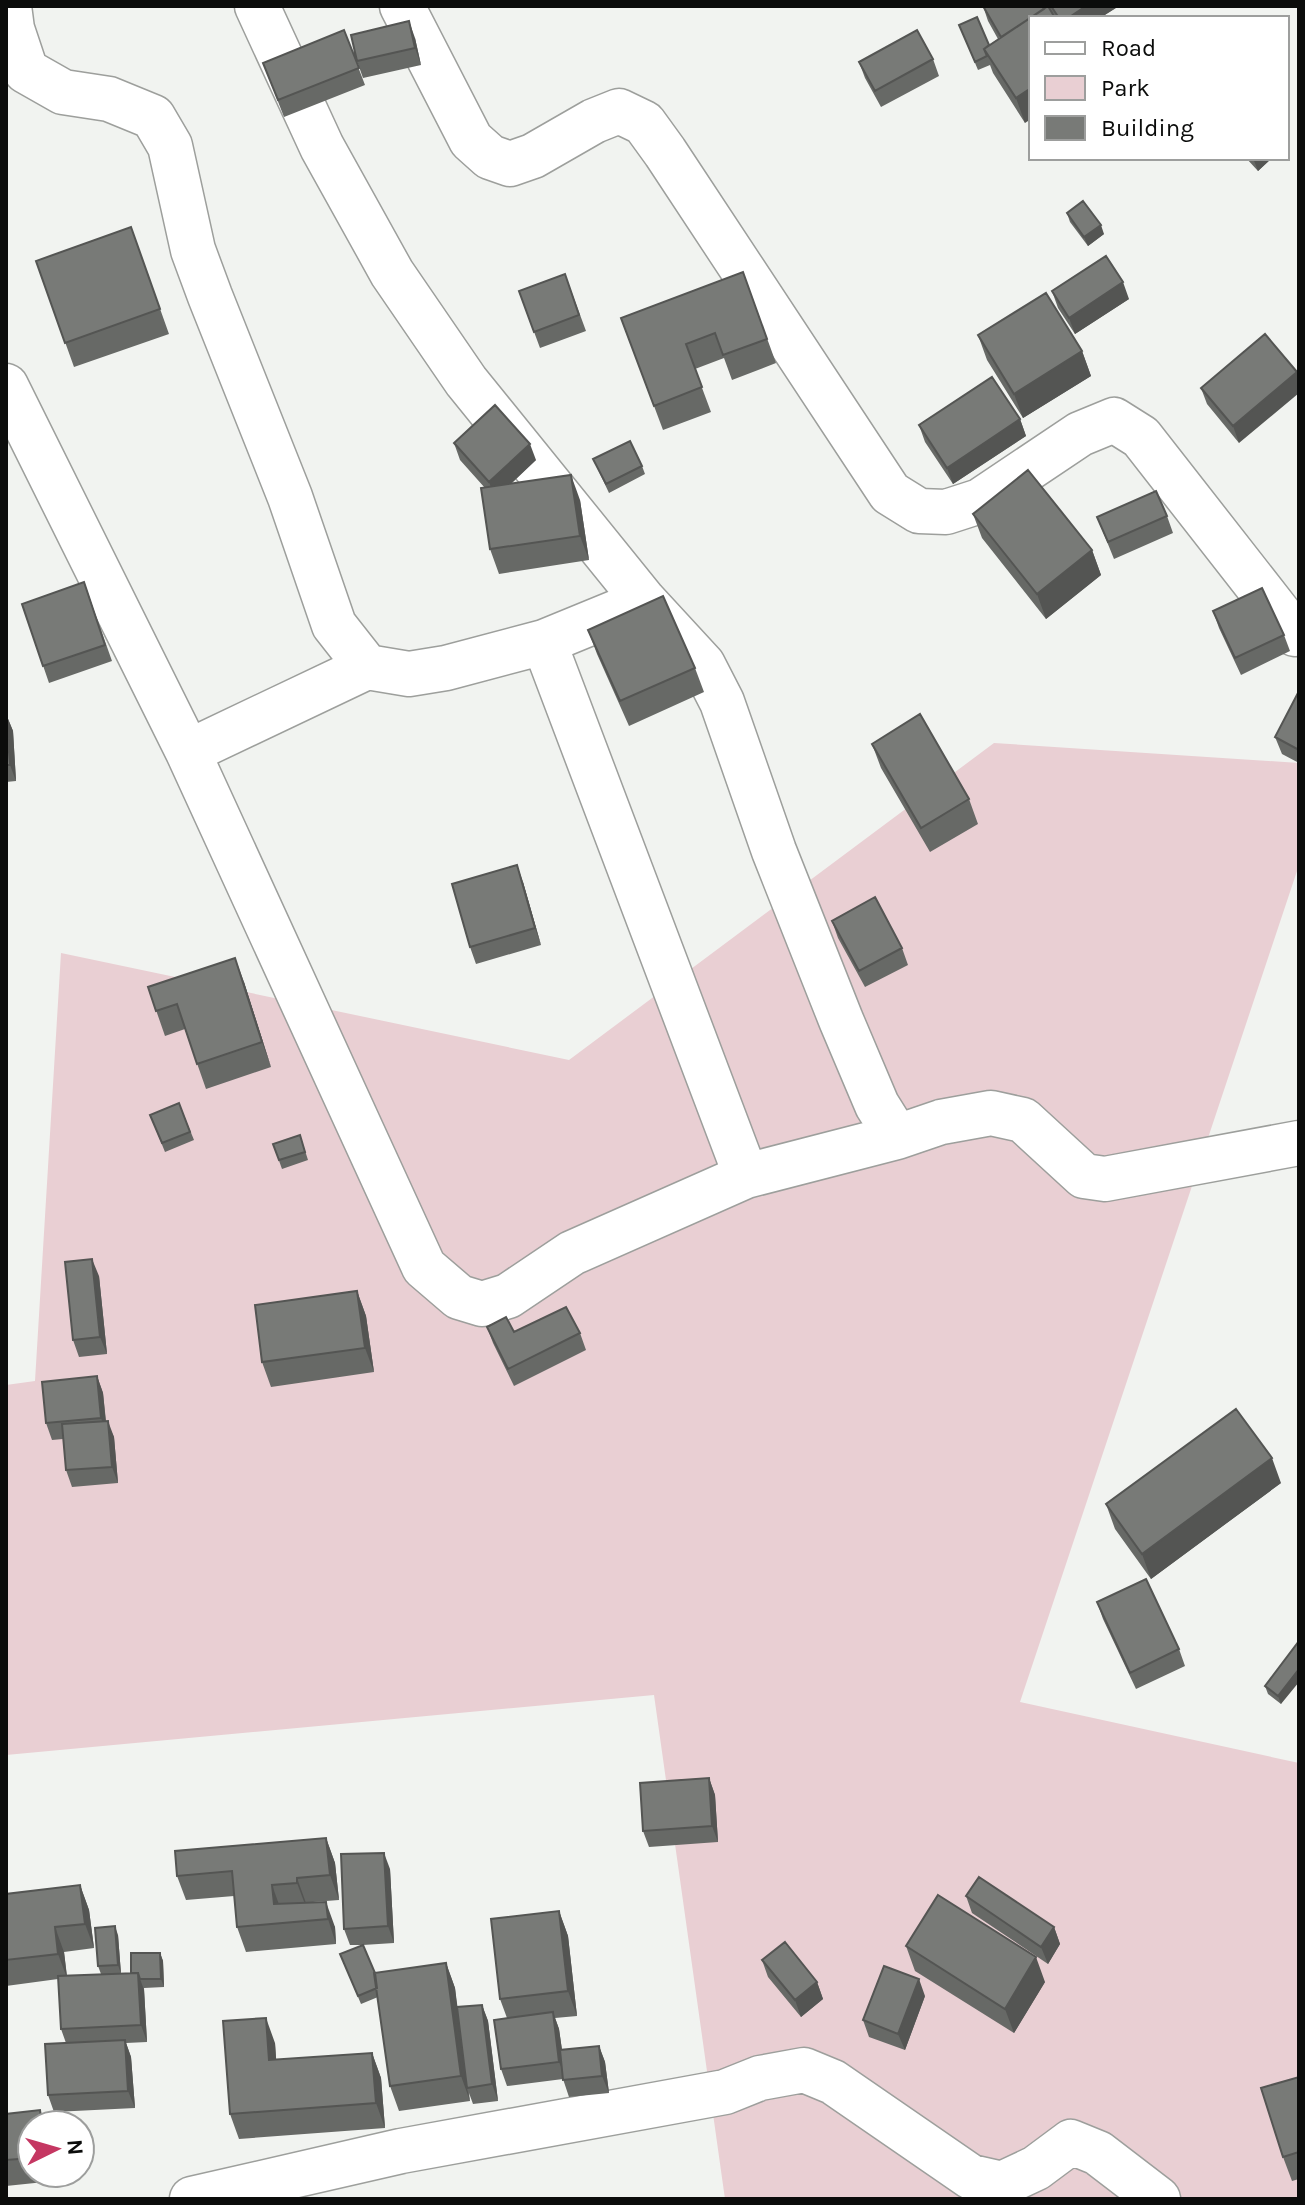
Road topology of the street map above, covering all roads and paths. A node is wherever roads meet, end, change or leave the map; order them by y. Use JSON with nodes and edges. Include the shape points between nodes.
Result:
{"nodes":[{"id":1,"x":9,"y":6,"type":"edge"},
{"id":2,"x":257,"y":6,"type":"edge"},
{"id":3,"x":402,"y":6,"type":"edge"},
{"id":4,"x":16,"y":74,"type":"edge"},
{"id":5,"x":6,"y":386,"type":"edge"},
{"id":6,"x":644,"y":601,"type":"junction"},
{"id":7,"x":1295,"y":634,"type":"dead end"},
{"id":8,"x":544,"y":642,"type":"junction"},
{"id":9,"x":367,"y":667,"type":"junction"},
{"id":10,"x":188,"y":752,"type":"junction"},
{"id":11,"x":897,"y":1137,"type":"junction"},
{"id":12,"x":1299,"y":1143,"type":"edge"},
{"id":13,"x":746,"y":1176,"type":"junction"},
{"id":14,"x":192,"y":2199,"type":"edge"},
{"id":15,"x":1158,"y":2199,"type":"edge"}],
"edges":[{"from":1,"to":4,"type":"street"},
{"from":2,"to":6,"type":"street","via":[[322,147],[392,273],[466,381]]},
{"from":3,"to":7,"type":"street","via":[[471,140],[490,157],[510,164],[533,156],[619,111],[644,123],[890,493],[919,511],[946,512],[980,501],[1080,434],[1114,420],[1141,437]]},
{"from":4,"to":9,"type":"street","via":[[153,117],[170,146],[193,250],[334,625]]},
{"from":5,"to":10,"type":"street"},
{"from":6,"to":8,"type":"street"},
{"from":6,"to":11,"type":"street","via":[[703,665],[722,702],[841,1020],[877,1105]]},
{"from":8,"to":9,"type":"street","via":[[409,674]]},
{"from":8,"to":13,"type":"street"},
{"from":9,"to":10,"type":"street"},
{"from":10,"to":13,"type":"street","via":[[424,1267],[459,1297],[482,1304],[508,1296],[572,1253]]},
{"from":11,"to":12,"type":"street","via":[[991,1113],[1023,1120],[1084,1176],[1105,1179]]},
{"from":11,"to":13,"type":"street"},
{"from":14,"to":15,"type":"street","via":[[401,2151],[725,2092],[760,2078],[804,2070],[833,2082],[971,2177],[1002,2184],[1036,2168],[1071,2142],[1098,2153]]}]}
